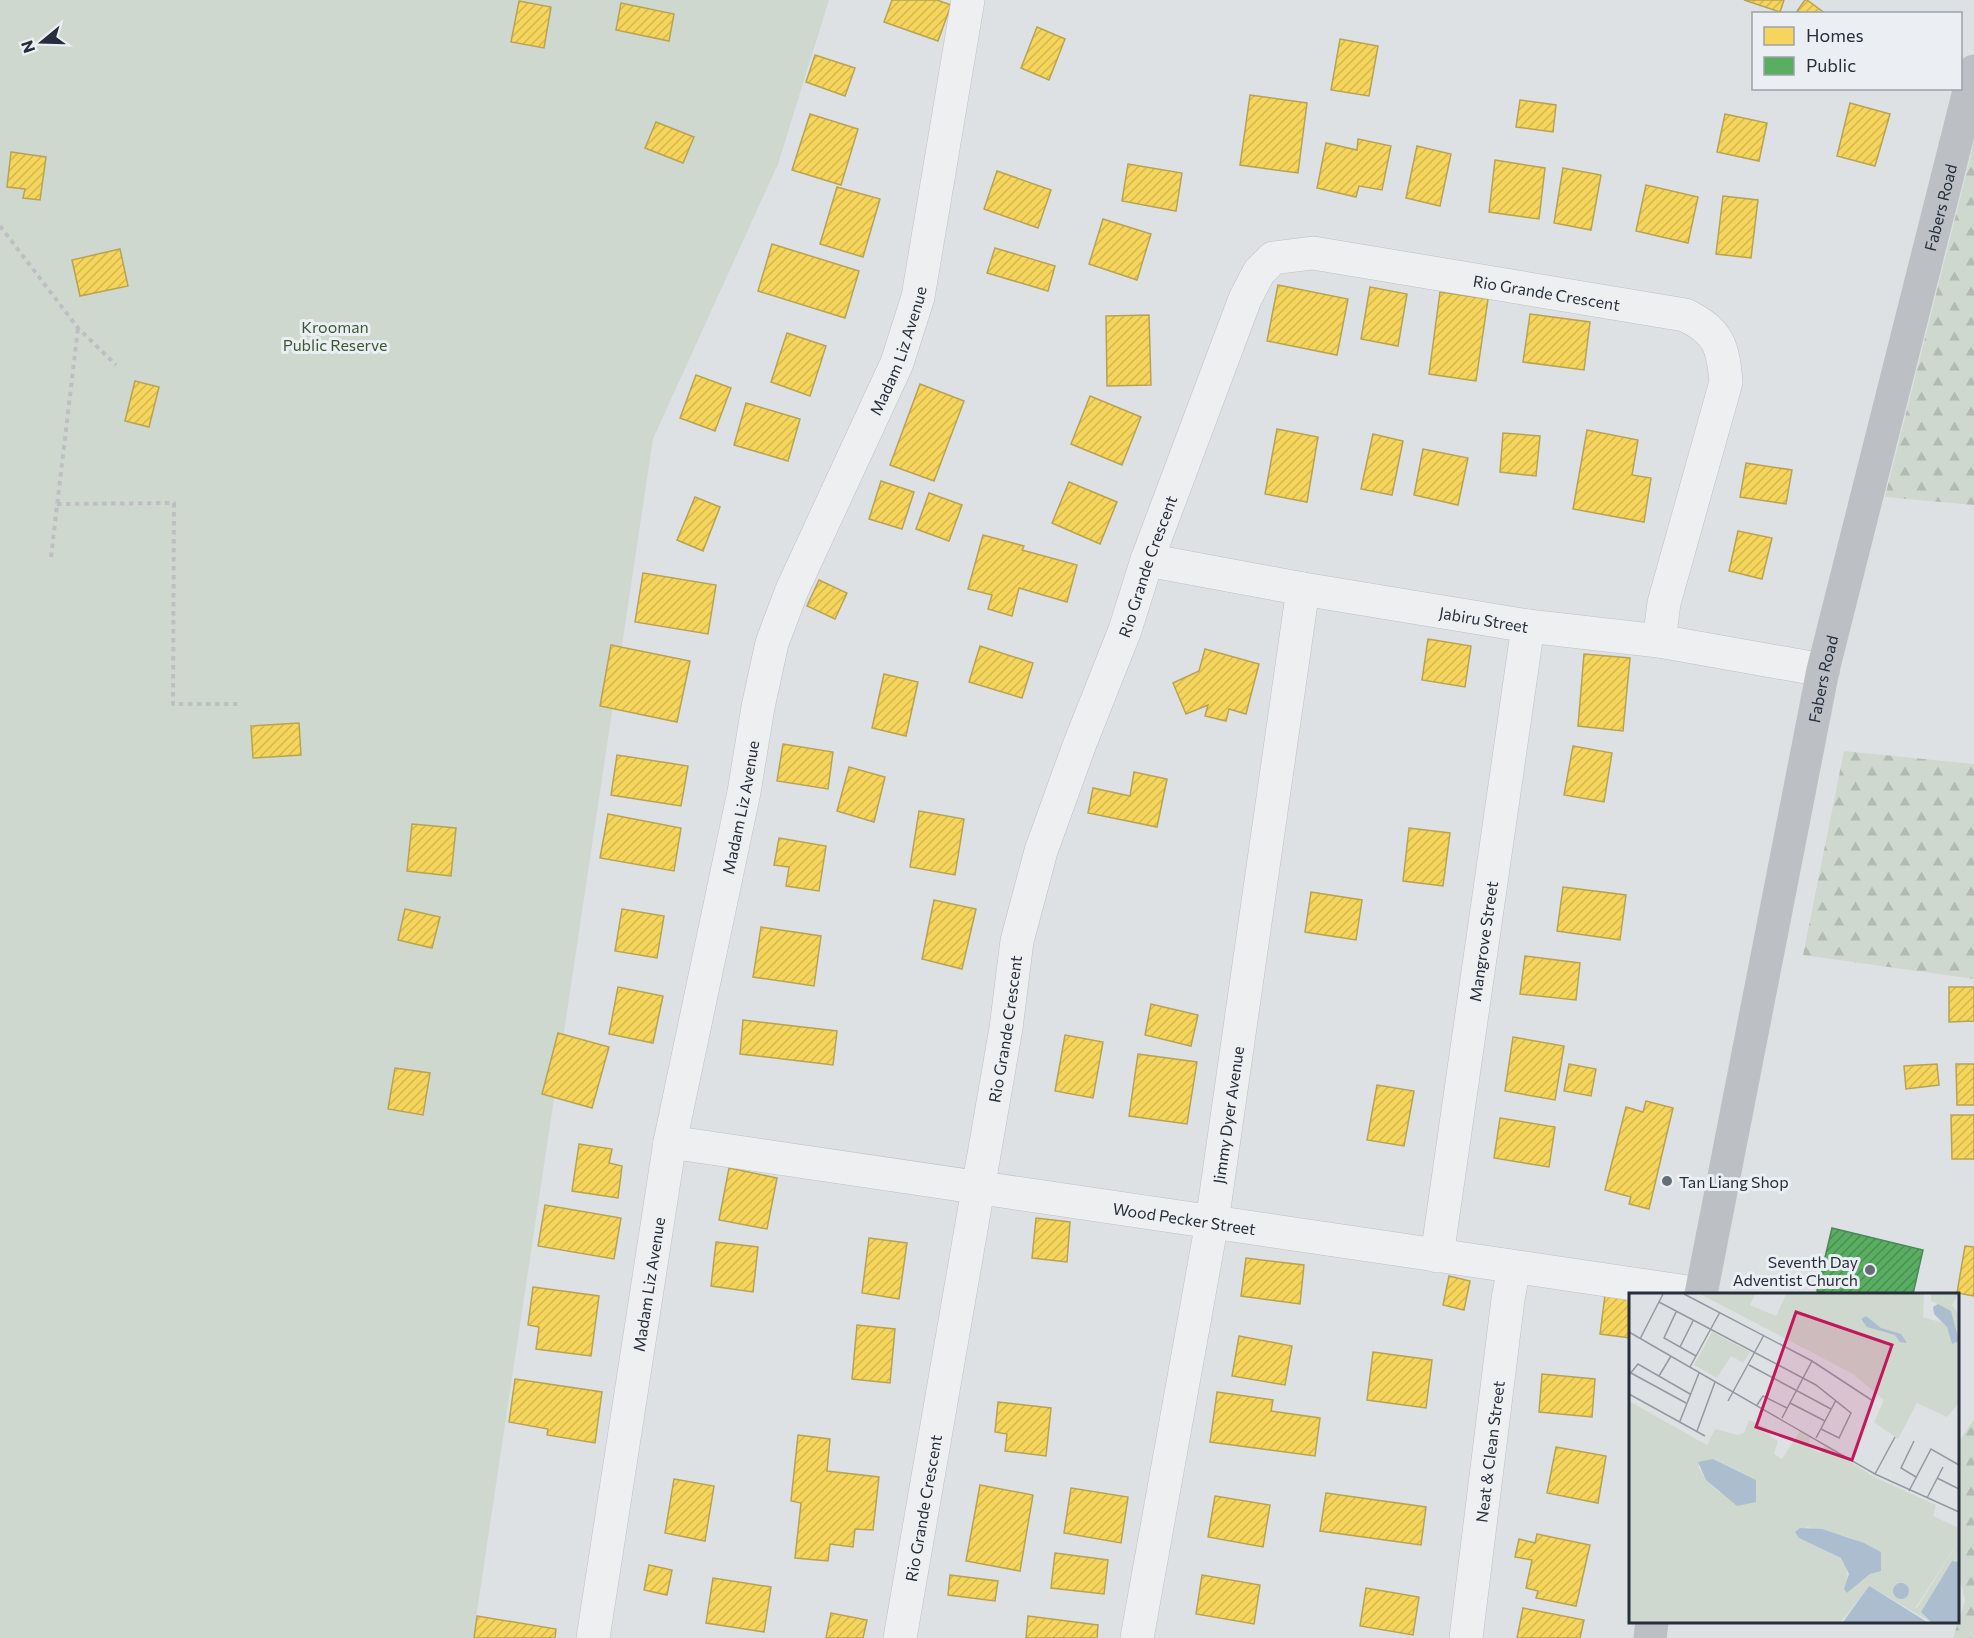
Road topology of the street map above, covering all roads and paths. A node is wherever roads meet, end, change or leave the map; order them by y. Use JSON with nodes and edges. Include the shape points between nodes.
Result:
{"nodes":[{"id":1,"x":968,"y":0,"type":"edge"},
{"id":2,"x":1974,"y":71,"type":"edge"},
{"id":3,"x":0,"y":226,"type":"edge"},
{"id":4,"x":78,"y":328,"type":"junction"},
{"id":5,"x":116,"y":365,"type":"dead end"},
{"id":6,"x":57,"y":504,"type":"junction"},
{"id":7,"x":51,"y":557,"type":"dead end"},
{"id":8,"x":1147,"y":560,"type":"junction"},
{"id":9,"x":1304,"y":589,"type":"junction"},
{"id":10,"x":1528,"y":626,"type":"junction"},
{"id":11,"x":1659,"y":640,"type":"junction"},
{"id":12,"x":1823,"y":670,"type":"junction"},
{"id":13,"x":242,"y":704,"type":"dead end"},
{"id":14,"x":670,"y":1143,"type":"junction"},
{"id":15,"x":978,"y":1188,"type":"junction"},
{"id":16,"x":1212,"y":1222,"type":"junction"},
{"id":17,"x":1437,"y":1256,"type":"junction"},
{"id":18,"x":1514,"y":1267,"type":"junction"},
{"id":19,"x":1694,"y":1293,"type":"edge"},
{"id":20,"x":1701,"y":1293,"type":"edge"},
{"id":21,"x":1652,"y":1623,"type":"edge"},
{"id":22,"x":592,"y":1638,"type":"edge"},
{"id":23,"x":900,"y":1638,"type":"edge"},
{"id":24,"x":1137,"y":1638,"type":"edge"},
{"id":25,"x":1466,"y":1638,"type":"edge"},
{"id":26,"x":1650,"y":1638,"type":"edge"}],
"edges":[{"from":1,"to":14,"type":"street","name":"Madam Liz Avenue","via":[[918,297],[897,363],[792,590],[772,643]]},
{"from":2,"to":12,"type":"main road","name":"Fabers Road"},
{"from":3,"to":4,"type":"path"},
{"from":4,"to":5,"type":"path"},
{"from":4,"to":6,"type":"path"},
{"from":6,"to":7,"type":"path"},
{"from":6,"to":13,"type":"path","via":[[174,503],[173,704]]},
{"from":8,"to":9,"type":"street","name":"Jabiru Street"},
{"from":8,"to":11,"type":"street","name":"Rio Grande Crescent","via":[[1245,298],[1259,272],[1273,258],[1313,253],[1685,315],[1702,323],[1717,338],[1726,382],[1664,603]]},
{"from":8,"to":15,"type":"street","name":"Rio Grande Crescent","via":[[1035,874],[1017,941]]},
{"from":9,"to":10,"type":"street","name":"Jabiru Street"},
{"from":9,"to":16,"type":"street","name":"Jimmy Dyer Avenue"},
{"from":10,"to":11,"type":"street","name":"Jabiru Street"},
{"from":10,"to":17,"type":"street","name":"Mangrove Street"},
{"from":11,"to":12,"type":"street","name":"Jabiru Street"},
{"from":12,"to":20,"type":"main road","name":"Fabers Road"},
{"from":14,"to":15,"type":"street","name":"Wood Pecker Street"},
{"from":14,"to":22,"type":"street","name":"Madam Liz Avenue"},
{"from":15,"to":16,"type":"street","name":"Wood Pecker Street"},
{"from":15,"to":23,"type":"street","name":"Rio Grande Crescent"},
{"from":16,"to":17,"type":"street","name":"Wood Pecker Street"},
{"from":16,"to":24,"type":"street","name":"Jimmy Dyer Avenue"},
{"from":17,"to":18,"type":"street","name":"Wood Pecker Street"},
{"from":18,"to":19,"type":"street","name":"Wood Pecker Street"},
{"from":18,"to":25,"type":"street","name":"Neat & Clean Street"},
{"from":21,"to":26,"type":"main road"}]}
